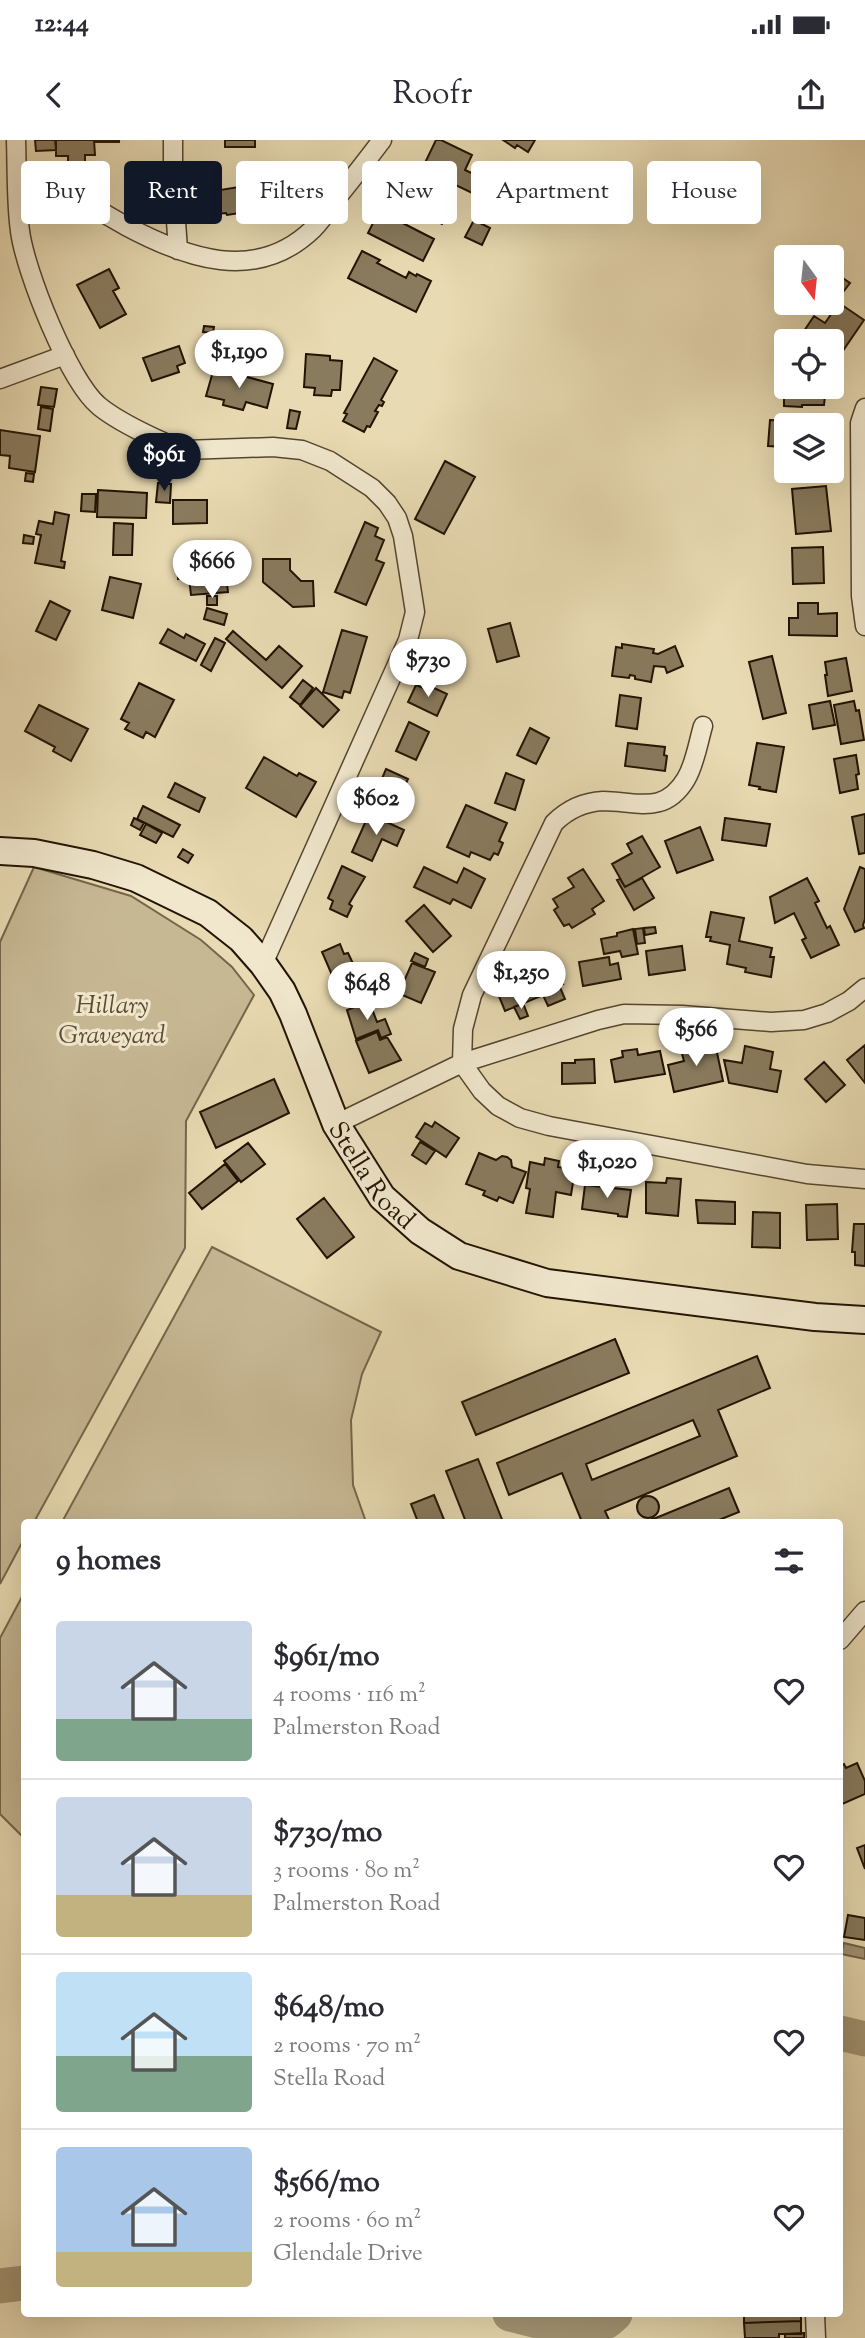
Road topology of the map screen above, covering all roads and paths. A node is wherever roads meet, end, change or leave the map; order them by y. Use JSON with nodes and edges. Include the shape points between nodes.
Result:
{"nodes":[{"id":1,"x":16,"y":140,"type":"edge"},
{"id":2,"x":173,"y":140,"type":"edge"},
{"id":3,"x":382,"y":140,"type":"edge"},
{"id":4,"x":17,"y":185,"type":"junction"},
{"id":5,"x":178,"y":250,"type":"junction"},
{"id":6,"x":65,"y":355,"type":"junction"},
{"id":7,"x":0,"y":379,"type":"edge"},
{"id":8,"x":865,"y":408,"type":"edge"},
{"id":9,"x":865,"y":626,"type":"edge"},
{"id":10,"x":703,"y":726,"type":"dead end"},
{"id":11,"x":0,"y":851,"type":"edge"},
{"id":12,"x":263,"y":964,"type":"junction"},
{"id":13,"x":864,"y":990,"type":"edge"},
{"id":14,"x":462,"y":1063,"type":"junction"},
{"id":15,"x":336,"y":1124,"type":"junction"},
{"id":16,"x":865,"y":1179,"type":"edge"},
{"id":17,"x":865,"y":1320,"type":"edge"},
{"id":18,"x":865,"y":1611,"type":"edge"},
{"id":19,"x":843,"y":1637,"type":"edge"},
{"id":20,"x":815,"y":2317,"type":"edge"},
{"id":21,"x":816,"y":2338,"type":"edge"}],
"edges":[{"from":1,"to":4,"type":"street"},
{"from":2,"to":5,"type":"street"},
{"from":3,"to":5,"type":"street","via":[[314,228],[281,251],[265,258],[227,262]]},
{"from":4,"to":5,"type":"street","via":[[61,191]]},
{"from":4,"to":6,"type":"street","via":[[20,230],[30,274]]},
{"from":6,"to":7,"type":"street"},
{"from":6,"to":12,"type":"street","via":[[100,407],[169,445],[185,450],[288,448],[316,454],[372,488],[400,527],[415,612],[408,640]]},
{"from":8,"to":9,"type":"street","via":[[860,423],[860,596]]},
{"from":10,"to":14,"type":"street","via":[[687,778],[664,800],[650,805],[592,802],[564,813],[554,823],[472,995],[463,1029]]},
{"from":11,"to":12,"type":"main road","name":"Stella Road","via":[[93,865],[152,884],[208,913],[242,939]]},
{"from":12,"to":15,"type":"main road","name":"Stella Road","via":[[293,1014]]},
{"from":13,"to":14,"type":"street","via":[[827,1013],[804,1020],[771,1023],[624,1014]]},
{"from":14,"to":15,"type":"street"},
{"from":14,"to":16,"type":"street","via":[[498,1106],[530,1121],[807,1174]]},
{"from":15,"to":17,"type":"main road","name":"Stella Road","via":[[382,1197],[420,1231],[459,1256],[547,1283]]},
{"from":18,"to":19,"type":"street"},
{"from":20,"to":21,"type":"street"}]}
